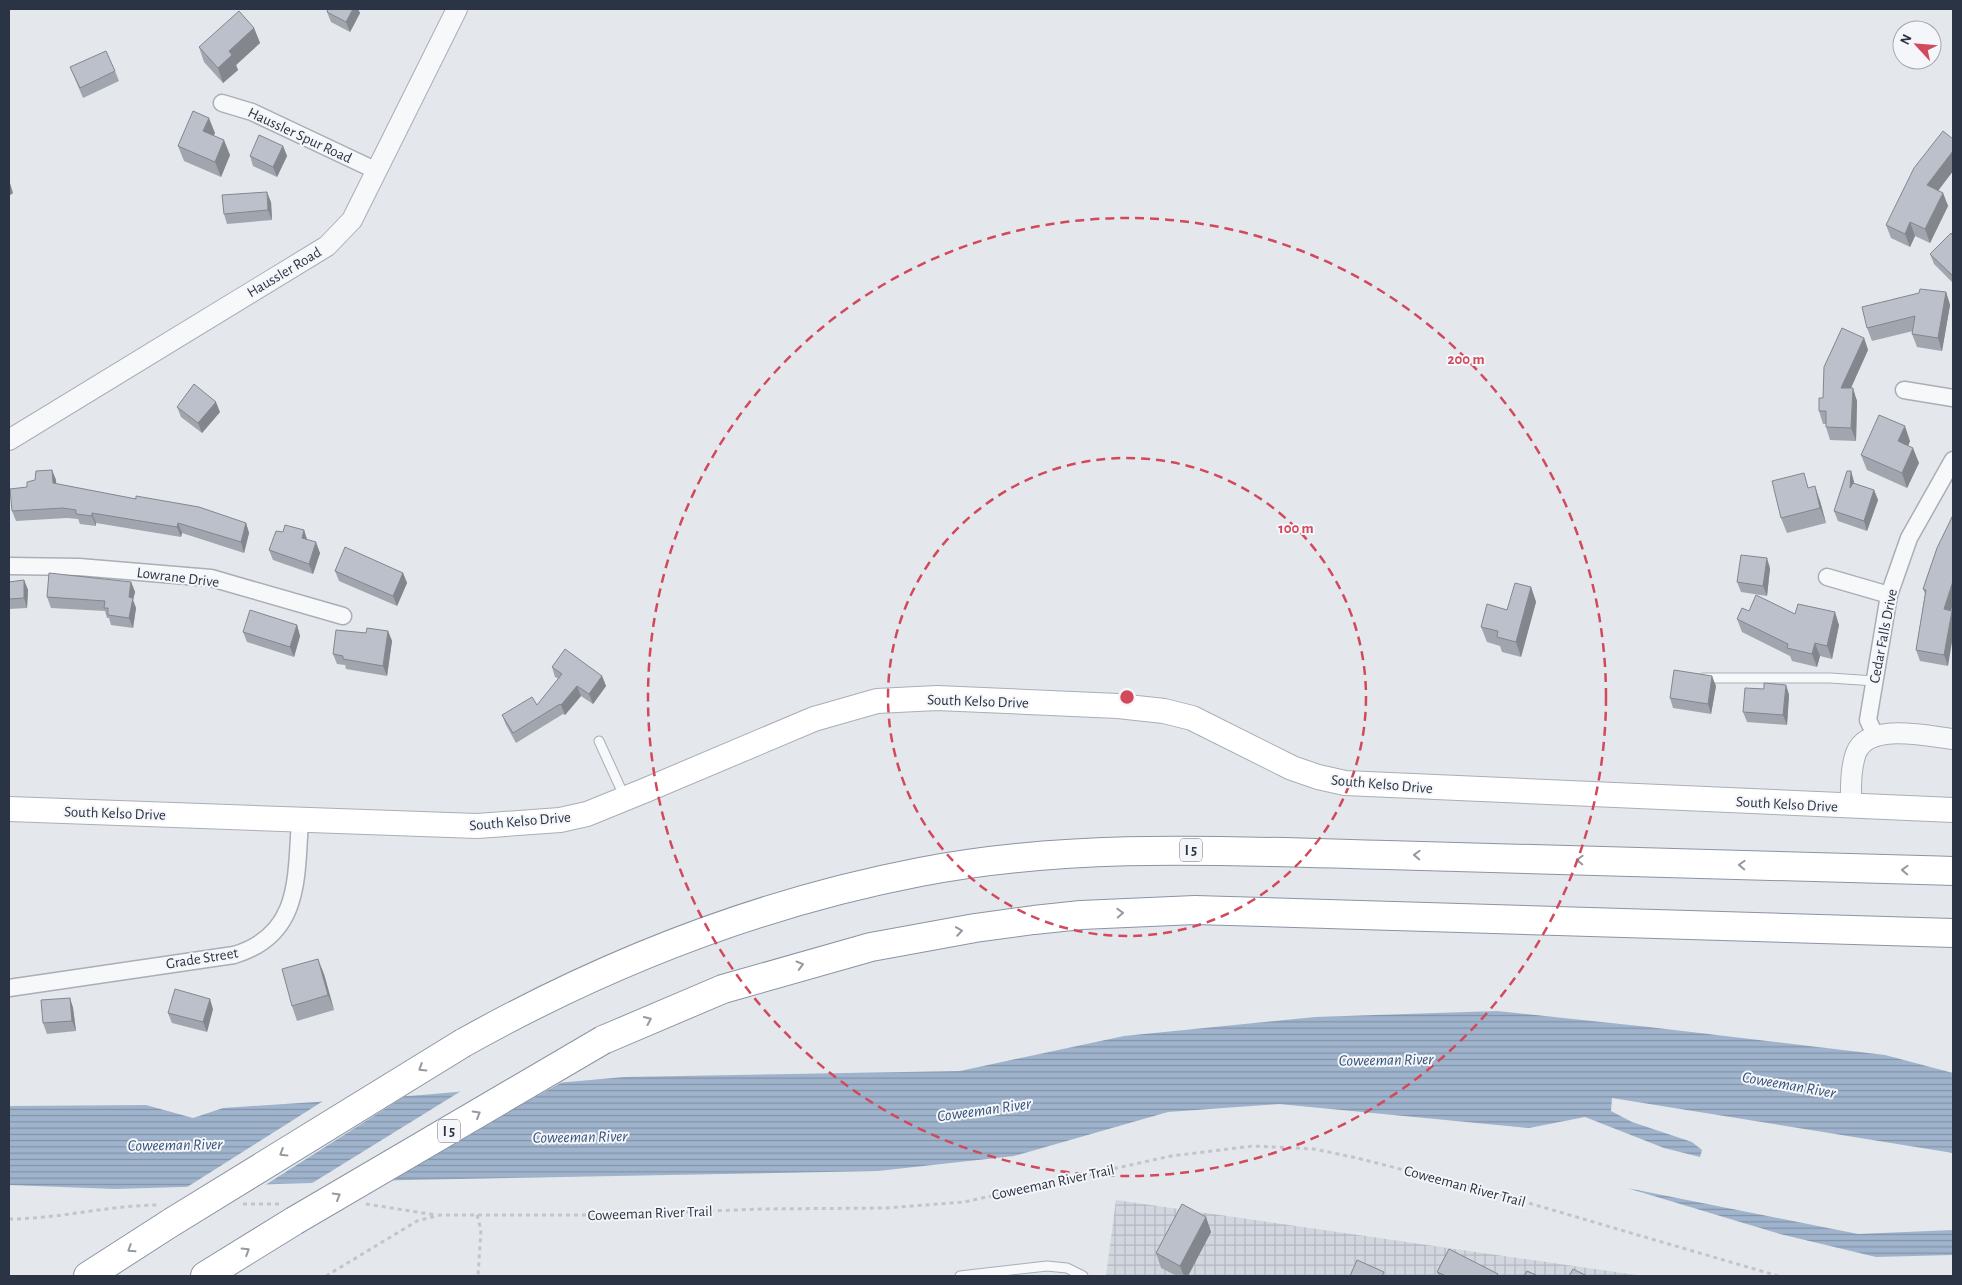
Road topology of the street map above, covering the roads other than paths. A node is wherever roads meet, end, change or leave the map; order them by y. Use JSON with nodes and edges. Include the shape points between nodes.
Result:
{"nodes":[{"id":1,"x":457,"y":9,"type":"edge"},
{"id":2,"x":222,"y":103,"type":"dead end"},
{"id":3,"x":377,"y":171,"type":"junction"},
{"id":4,"x":1904,"y":390,"type":"dead end"},
{"id":5,"x":1953,"y":398,"type":"edge"},
{"id":6,"x":9,"y":440,"type":"edge"},
{"id":7,"x":1953,"y":460,"type":"edge"},
{"id":8,"x":9,"y":566,"type":"edge"},
{"id":9,"x":1827,"y":577,"type":"dead end"},
{"id":10,"x":1889,"y":594,"type":"junction"},
{"id":11,"x":343,"y":616,"type":"dead end"},
{"id":12,"x":1693,"y":678,"type":"edge"},
{"id":13,"x":1875,"y":681,"type":"junction"},
{"id":14,"x":1875,"y":735,"type":"junction"},
{"id":15,"x":1953,"y":739,"type":"edge"},
{"id":16,"x":599,"y":741,"type":"dead end"},
{"id":17,"x":625,"y":798,"type":"junction"},
{"id":18,"x":1850,"y":807,"type":"junction"},
{"id":19,"x":9,"y":809,"type":"edge"},
{"id":20,"x":1953,"y":810,"type":"edge"},
{"id":21,"x":300,"y":820,"type":"junction"},
{"id":22,"x":1953,"y":871,"type":"edge"},
{"id":23,"x":1953,"y":933,"type":"edge"},
{"id":24,"x":9,"y":988,"type":"edge"},
{"id":25,"x":88,"y":1276,"type":"edge"},
{"id":26,"x":204,"y":1276,"type":"edge"},
{"id":27,"x":960,"y":1276,"type":"edge"},
{"id":28,"x":1083,"y":1276,"type":"edge"}],
"edges":[{"from":1,"to":3,"type":"street","name":"Haussler Road"},
{"from":2,"to":3,"type":"street","name":"Haussler Spur Road","via":[[252,112]]},
{"from":3,"to":6,"type":"street","name":"Haussler Road","via":[[352,220],[327,246]]},
{"from":4,"to":5,"type":"street"},
{"from":7,"to":10,"type":"street","name":"Cedar Falls Drive","via":[[1909,538]]},
{"from":8,"to":11,"type":"street","name":"Lowrane Drive","via":[[79,567],[211,578]]},
{"from":9,"to":10,"type":"street"},
{"from":10,"to":13,"type":"street","name":"Cedar Falls Drive"},
{"from":12,"to":13,"type":"lane"},
{"from":13,"to":14,"type":"street","name":"Cedar Falls Drive","via":[[1868,720]]},
{"from":14,"to":15,"type":"street","via":[[1895,733]]},
{"from":14,"to":18,"type":"street","via":[[1857,752]]},
{"from":16,"to":17,"type":"lane"},
{"from":17,"to":18,"type":"main road","name":"South Kelso Drive","via":[[772,736],[850,708],[877,701],[937,698],[1164,711],[1192,718],[1292,768],[1345,783]]},
{"from":17,"to":21,"type":"main road","name":"South Kelso Drive","via":[[587,814],[560,820],[477,826]]},
{"from":18,"to":20,"type":"main road","name":"South Kelso Drive"},
{"from":19,"to":21,"type":"main road","name":"South Kelso Drive"},
{"from":21,"to":24,"type":"street","name":"Grade Street","via":[[296,885],[290,909],[281,925],[251,950]]},
{"from":22,"to":25,"type":"highway","number":"I 5","one_way":true,"bridge":true,"via":[[1181,849],[1050,855],[919,872],[713,928],[641,955],[530,1006],[463,1043]]},
{"from":26,"to":23,"type":"highway","number":"I 5","one_way":true,"bridge":true,"via":[[603,1040],[723,989],[830,957],[928,936],[1081,915],[1195,910]]},
{"from":27,"to":28,"type":"lane","via":[[1047,1266],[1067,1268]]}]}
